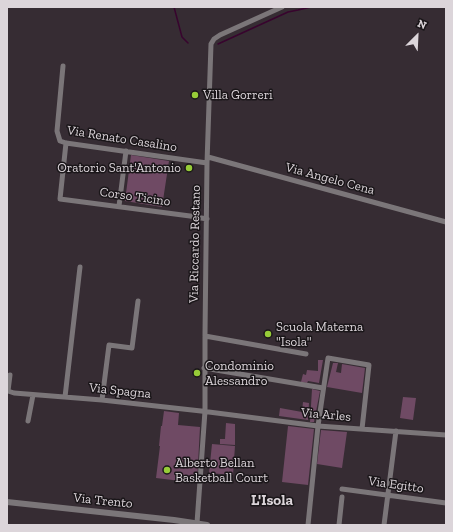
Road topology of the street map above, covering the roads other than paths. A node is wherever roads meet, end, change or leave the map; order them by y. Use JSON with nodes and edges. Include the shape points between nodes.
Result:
{"nodes":[{"id":1,"x":282,"y":7,"type":"edge"},
{"id":2,"x":63,"y":66,"type":"dead end"},
{"id":3,"x":66,"y":143,"type":"junction"},
{"id":4,"x":126,"y":151,"type":"junction"},
{"id":5,"x":208,"y":156,"type":"junction"},
{"id":6,"x":207,"y":163,"type":"junction"},
{"id":7,"x":119,"y":206,"type":"junction"},
{"id":8,"x":207,"y":220,"type":"junction"},
{"id":9,"x":446,"y":222,"type":"edge"},
{"id":10,"x":80,"y":267,"type":"dead end"},
{"id":11,"x":138,"y":301,"type":"dead end"},
{"id":12,"x":205,"y":336,"type":"junction"},
{"id":13,"x":306,"y":354,"type":"dead end"},
{"id":14,"x":204,"y":368,"type":"junction"},
{"id":15,"x":10,"y":375,"type":"dead end"},
{"id":16,"x":324,"y":388,"type":"junction"},
{"id":17,"x":33,"y":395,"type":"junction"},
{"id":18,"x":65,"y":396,"type":"junction"},
{"id":19,"x":102,"y":400,"type":"junction"},
{"id":20,"x":205,"y":411,"type":"junction"},
{"id":21,"x":28,"y":421,"type":"dead end"},
{"id":22,"x":318,"y":426,"type":"junction"},
{"id":23,"x":362,"y":429,"type":"junction"},
{"id":24,"x":396,"y":431,"type":"junction"},
{"id":25,"x":446,"y":435,"type":"edge"},
{"id":26,"x":342,"y":489,"type":"dead end"},
{"id":27,"x":388,"y":495,"type":"junction"},
{"id":28,"x":342,"y":497,"type":"dead end"},
{"id":29,"x":7,"y":502,"type":"edge"},
{"id":30,"x":446,"y":503,"type":"edge"},
{"id":31,"x":197,"y":524,"type":"edge"},
{"id":32,"x":207,"y":525,"type":"edge"},
{"id":33,"x":308,"y":525,"type":"edge"},
{"id":34,"x":339,"y":525,"type":"edge"},
{"id":35,"x":384,"y":525,"type":"edge"}],
"edges":[{"from":1,"to":5,"type":"street","name":"Via Riccardo Restano","via":[[220,35],[211,44]]},
{"from":2,"to":3,"type":"street","name":"Via Renato Casalino","via":[[57,131],[60,141]]},
{"from":3,"to":4,"type":"street","name":"Via Renato Casalino"},
{"from":3,"to":7,"type":"street","name":"Corso Ticino","via":[[60,199]]},
{"from":4,"to":6,"type":"street","name":"Via Renato Casalino"},
{"from":4,"to":7,"type":"street"},
{"from":5,"to":6,"type":"street","name":"Via Riccardo Restano"},
{"from":5,"to":9,"type":"street","name":"Via Angelo Cena"},
{"from":6,"to":8,"type":"street","name":"Via Riccardo Restano"},
{"from":7,"to":8,"type":"street","name":"Corso Ticino"},
{"from":8,"to":12,"type":"street","name":"Via Riccardo Restano"},
{"from":10,"to":18,"type":"street"},
{"from":11,"to":19,"type":"street","via":[[132,348],[109,345]]},
{"from":12,"to":13,"type":"street"},
{"from":12,"to":14,"type":"street","name":"Via Riccardo Restano"},
{"from":14,"to":16,"type":"street"},
{"from":14,"to":20,"type":"street","name":"Via Riccardo Restano"},
{"from":15,"to":17,"type":"street","name":"Via Spagna","via":[[8,391]]},
{"from":16,"to":22,"type":"street"},
{"from":16,"to":23,"type":"street","via":[[328,358],[369,365]]},
{"from":17,"to":18,"type":"street","name":"Via Spagna"},
{"from":17,"to":21,"type":"street"},
{"from":18,"to":19,"type":"street","name":"Via Spagna"},
{"from":19,"to":20,"type":"street","name":"Via Spagna"},
{"from":20,"to":22,"type":"street","name":"Via Arles"},
{"from":20,"to":31,"type":"street","name":"Via Riccardo Restano"},
{"from":22,"to":23,"type":"street","name":"Via Arles"},
{"from":22,"to":33,"type":"street"},
{"from":23,"to":24,"type":"street","name":"Via Arles"},
{"from":24,"to":25,"type":"street","name":"Via Arles"},
{"from":24,"to":27,"type":"street"},
{"from":26,"to":27,"type":"street","name":"Via Egitto"},
{"from":27,"to":30,"type":"street","name":"Via Egitto"},
{"from":27,"to":35,"type":"street"},
{"from":28,"to":34,"type":"street"},
{"from":29,"to":31,"type":"street","name":"Via Trento"},
{"from":31,"to":32,"type":"street","name":"Via Trento"}]}
